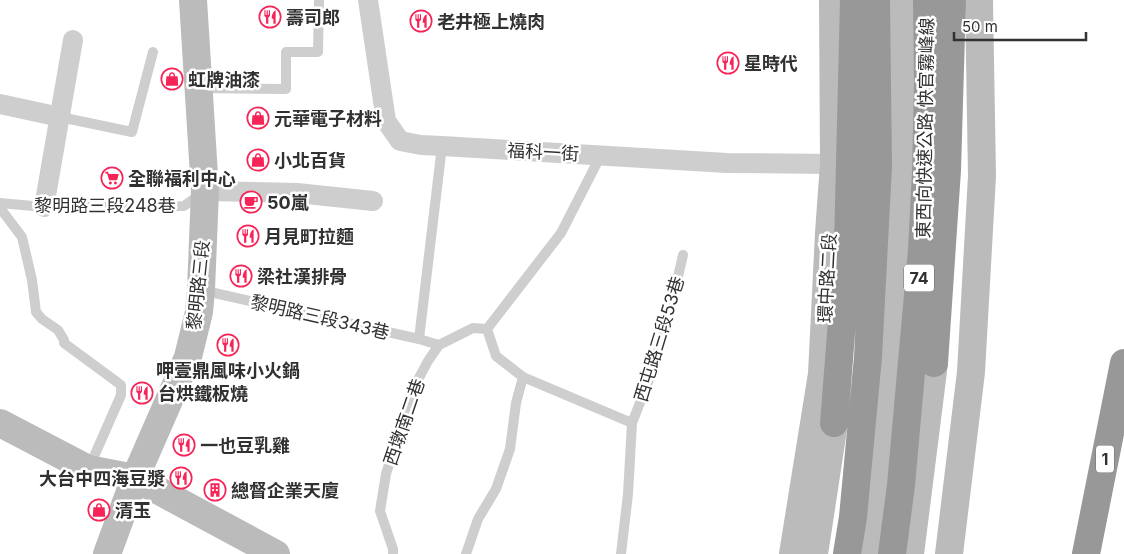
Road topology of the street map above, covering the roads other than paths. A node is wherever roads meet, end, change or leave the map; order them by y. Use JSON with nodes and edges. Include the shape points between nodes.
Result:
{"nodes":[{"id":1,"x":193,"y":0,"type":"edge"},
{"id":2,"x":319,"y":0,"type":"edge"},
{"id":3,"x":368,"y":0,"type":"edge"},
{"id":4,"x":833,"y":0,"type":"edge"},
{"id":5,"x":854,"y":0,"type":"edge"},
{"id":6,"x":876,"y":0,"type":"edge"},
{"id":7,"x":885,"y":0,"type":"edge"},
{"id":8,"x":901,"y":0,"type":"edge"},
{"id":9,"x":927,"y":0,"type":"edge"},
{"id":10,"x":952,"y":0,"type":"edge"},
{"id":11,"x":979,"y":0,"type":"edge"},
{"id":12,"x":73,"y":40,"type":"dead end"},
{"id":13,"x":152,"y":52,"type":"dead end"},
{"id":14,"x":199,"y":88,"type":"junction"},
{"id":15,"x":0,"y":104,"type":"edge"},
{"id":16,"x":60,"y":118,"type":"junction"},
{"id":17,"x":442,"y":146,"type":"junction"},
{"id":18,"x":601,"y":155,"type":"junction"},
{"id":19,"x":834,"y":164,"type":"junction"},
{"id":20,"x":205,"y":191,"type":"junction"},
{"id":21,"x":373,"y":201,"type":"dead end"},
{"id":22,"x":0,"y":203,"type":"edge"},
{"id":23,"x":44,"y":207,"type":"junction"},
{"id":24,"x":0,"y":208,"type":"edge"},
{"id":25,"x":683,"y":255,"type":"dead end"},
{"id":26,"x":201,"y":290,"type":"junction"},
{"id":27,"x":487,"y":329,"type":"junction"},
{"id":28,"x":419,"y":339,"type":"junction"},
{"id":29,"x":439,"y":346,"type":"junction"},
{"id":30,"x":934,"y":363,"type":"joint"},
{"id":31,"x":1124,"y":363,"type":"edge"},
{"id":32,"x":523,"y":377,"type":"junction"},
{"id":33,"x":632,"y":423,"type":"junction"},
{"id":34,"x":834,"y":423,"type":"joint"},
{"id":35,"x":0,"y":424,"type":"edge"},
{"id":36,"x":88,"y":469,"type":"junction"},
{"id":37,"x":135,"y":478,"type":"junction"},
{"id":38,"x":107,"y":554,"type":"edge"},
{"id":39,"x":276,"y":554,"type":"edge"},
{"id":40,"x":393,"y":554,"type":"edge"},
{"id":41,"x":466,"y":554,"type":"edge"},
{"id":42,"x":621,"y":554,"type":"edge"},
{"id":43,"x":793,"y":554,"type":"edge"},
{"id":44,"x":814,"y":554,"type":"edge"},
{"id":45,"x":849,"y":554,"type":"edge"},
{"id":46,"x":867,"y":554,"type":"edge"},
{"id":47,"x":892,"y":554,"type":"edge"},
{"id":48,"x":910,"y":554,"type":"edge"},
{"id":49,"x":950,"y":554,"type":"edge"},
{"id":50,"x":1086,"y":554,"type":"edge"}],
"edges":[{"from":1,"to":14,"type":"street","name":"黎明路三段"},
{"from":2,"to":14,"type":"lane","via":[[318,52],[286,52],[286,89]]},
{"from":3,"to":17,"type":"street","name":"福科一街","via":[[386,121],[400,141],[420,146]]},
{"from":4,"to":19,"type":"street","name":"環中路二段"},
{"from":5,"to":34,"type":"highway","via":[[848,245]]},
{"from":6,"to":45,"type":"highway","via":[[878,166],[868,357]]},
{"from":7,"to":45,"type":"street","via":[[884,159],[874,338]]},
{"from":8,"to":46,"type":"street","via":[[900,164],[890,323]]},
{"from":9,"to":47,"type":"highway","name":"東西向快速公路 快官霧峰線","number":"74","via":[[928,83],[922,250]]},
{"from":10,"to":30,"type":"highway","number":"74","via":[[947,170]]},
{"from":11,"to":49,"type":"street","via":[[982,176],[971,372]]},
{"from":12,"to":16,"type":"street"},
{"from":13,"to":16,"type":"lane","via":[[132,132]]},
{"from":14,"to":20,"type":"street","name":"黎明路三段"},
{"from":15,"to":16,"type":"street"},
{"from":16,"to":23,"type":"street"},
{"from":17,"to":18,"type":"street","name":"福科一街"},
{"from":17,"to":28,"type":"lane"},
{"from":18,"to":19,"type":"street","name":"福科一街","via":[[727,163]]},
{"from":18,"to":27,"type":"lane","via":[[561,234]]},
{"from":19,"to":43,"type":"street","name":"環中路二段","via":[[822,374]]},
{"from":20,"to":21,"type":"street","via":[[297,193]]},
{"from":20,"to":23,"type":"lane","name":"黎明路三段248巷","via":[[184,206]]},
{"from":20,"to":26,"type":"street","name":"黎明路三段"},
{"from":22,"to":23,"type":"lane","name":"黎明路三段248巷"},
{"from":24,"to":36,"type":"lane","via":[[22,237],[36,312],[58,330],[64,343],[121,385],[121,395]]},
{"from":25,"to":33,"type":"lane","name":"西屯路三段53巷","via":[[668,321]]},
{"from":26,"to":28,"type":"lane","name":"黎明路三段343巷"},
{"from":26,"to":37,"type":"street","name":"黎明路三段","via":[[188,357]]},
{"from":27,"to":29,"type":"lane","name":"西墩南二巷","via":[[474,328]]},
{"from":27,"to":32,"type":"lane","via":[[496,356]]},
{"from":28,"to":29,"type":"lane","name":"黎明路三段343巷"},
{"from":29,"to":40,"type":"lane","name":"西墩南二巷","via":[[413,389],[402,434],[386,474],[380,511]]},
{"from":30,"to":48,"type":"street"},
{"from":31,"to":50,"type":"highway","number":"1"},
{"from":32,"to":33,"type":"lane","name":"西屯路三段53巷"},
{"from":32,"to":41,"type":"lane","via":[[510,449],[496,489],[478,519]]},
{"from":33,"to":42,"type":"lane","name":"西屯路三段53巷"},
{"from":34,"to":44,"type":"street"},
{"from":35,"to":36,"type":"street"},
{"from":36,"to":37,"type":"street"},
{"from":37,"to":38,"type":"street","name":"黎明路三段"},
{"from":37,"to":39,"type":"street"}]}
